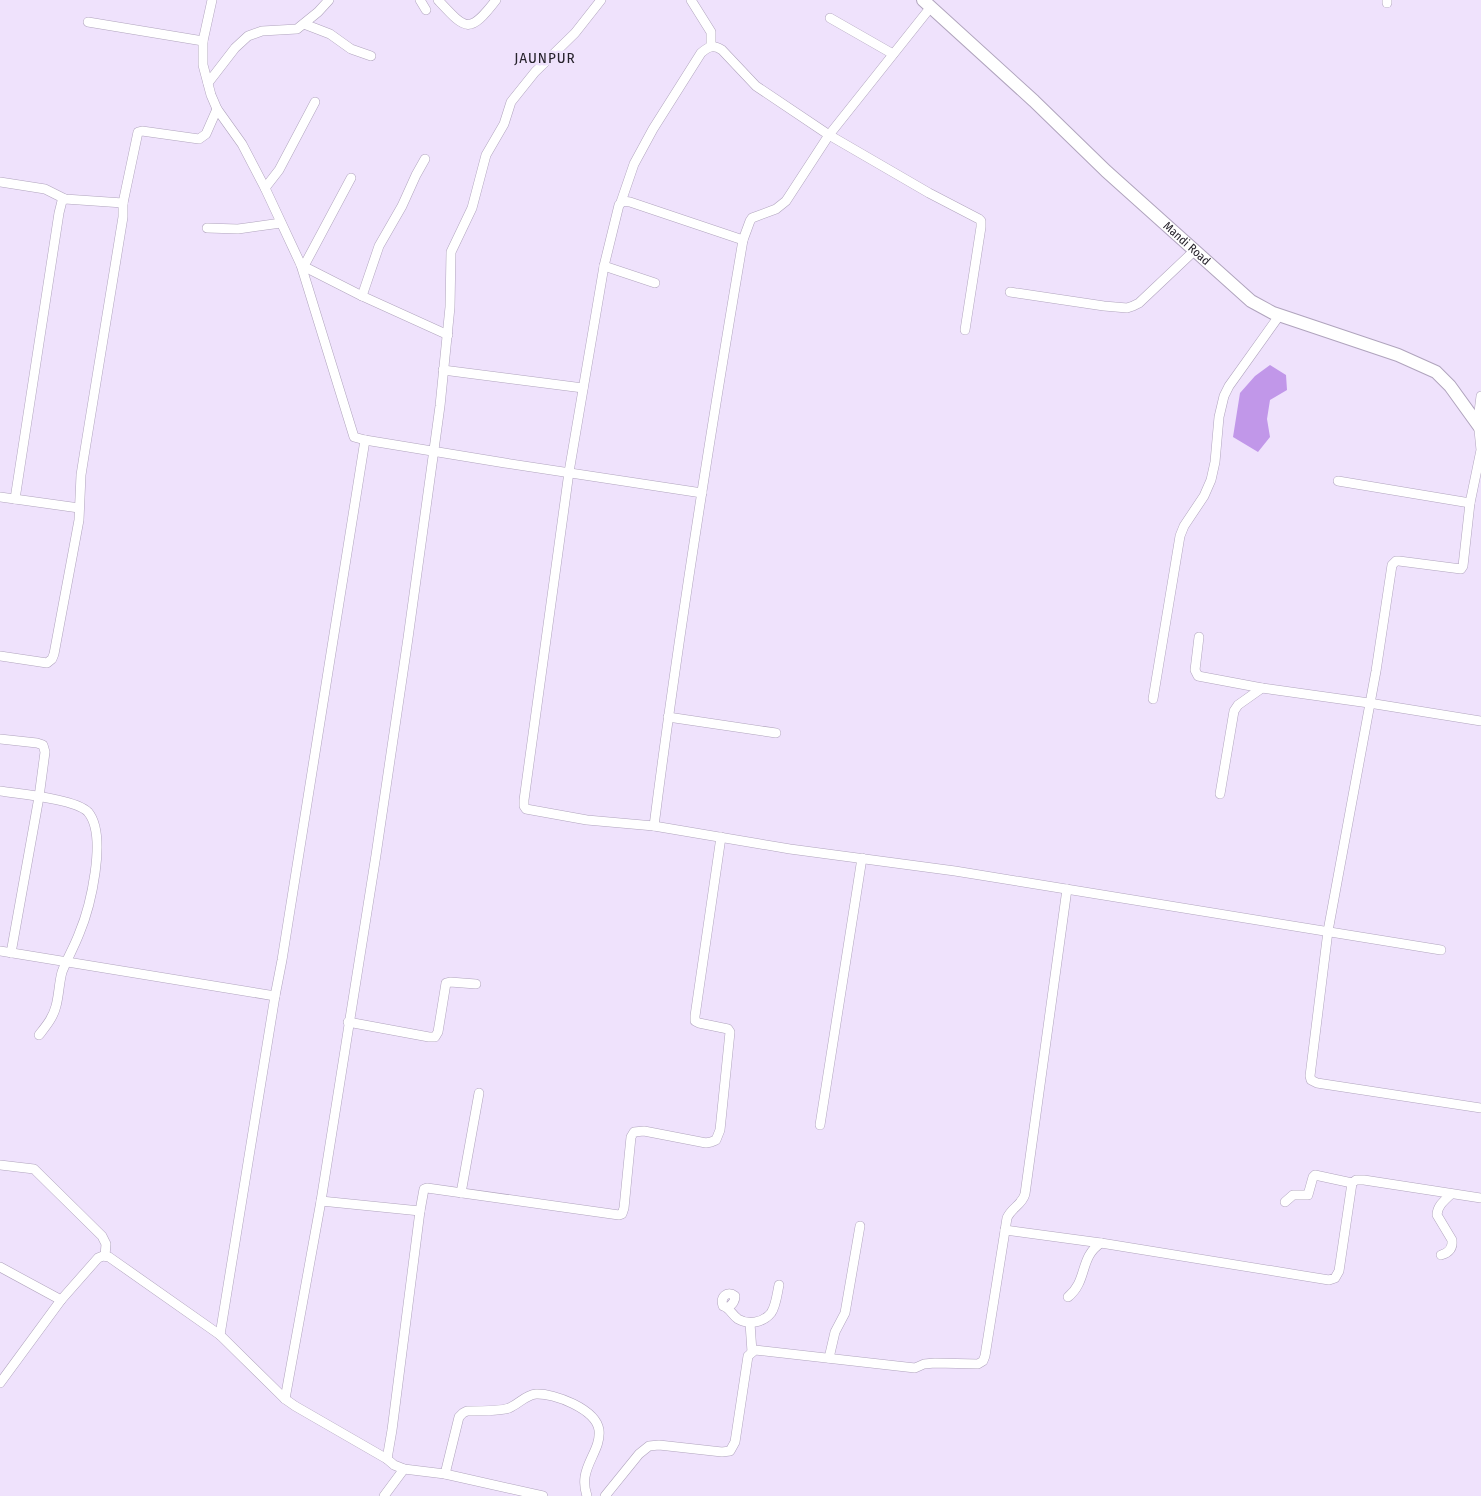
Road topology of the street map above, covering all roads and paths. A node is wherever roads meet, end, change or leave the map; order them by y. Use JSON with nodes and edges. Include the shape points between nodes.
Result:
{"nodes":[{"id":1,"x":212,"y":0,"type":"edge"},
{"id":2,"x":329,"y":0,"type":"edge"},
{"id":3,"x":420,"y":0,"type":"edge"},
{"id":4,"x":438,"y":0,"type":"edge"},
{"id":5,"x":496,"y":0,"type":"edge"},
{"id":6,"x":601,"y":0,"type":"edge"},
{"id":7,"x":690,"y":0,"type":"edge"},
{"id":8,"x":927,"y":4,"type":"edge"},
{"id":9,"x":426,"y":10,"type":"dead end"},
{"id":10,"x":830,"y":18,"type":"dead end"},
{"id":11,"x":88,"y":22,"type":"dead end"},
{"id":12,"x":304,"y":24,"type":"junction"},
{"id":13,"x":204,"y":42,"type":"junction"},
{"id":14,"x":711,"y":46,"type":"junction"},
{"id":15,"x":893,"y":54,"type":"junction"},
{"id":16,"x":371,"y":56,"type":"dead end"},
{"id":17,"x":208,"y":83,"type":"junction"},
{"id":18,"x":315,"y":102,"type":"dead end"},
{"id":19,"x":217,"y":109,"type":"junction"},
{"id":20,"x":829,"y":135,"type":"junction"},
{"id":21,"x":425,"y":159,"type":"dead end"},
{"id":22,"x":351,"y":178,"type":"dead end"},
{"id":23,"x":0,"y":182,"type":"edge"},
{"id":24,"x":265,"y":188,"type":"junction"},
{"id":25,"x":65,"y":198,"type":"junction"},
{"id":26,"x":620,"y":202,"type":"junction"},
{"id":27,"x":123,"y":203,"type":"junction"},
{"id":28,"x":282,"y":223,"type":"junction"},
{"id":29,"x":207,"y":228,"type":"dead end"},
{"id":30,"x":743,"y":240,"type":"junction"},
{"id":31,"x":1194,"y":251,"type":"junction"},
{"id":32,"x":302,"y":265,"type":"junction"},
{"id":33,"x":604,"y":266,"type":"junction"},
{"id":34,"x":655,"y":283,"type":"dead end"},
{"id":35,"x":1010,"y":292,"type":"dead end"},
{"id":36,"x":362,"y":296,"type":"junction"},
{"id":37,"x":1279,"y":316,"type":"junction"},
{"id":38,"x":965,"y":330,"type":"dead end"},
{"id":39,"x":448,"y":335,"type":"junction"},
{"id":40,"x":444,"y":370,"type":"junction"},
{"id":41,"x":583,"y":388,"type":"junction"},
{"id":42,"x":1481,"y":396,"type":"edge"},
{"id":43,"x":1480,"y":428,"type":"edge"},
{"id":44,"x":365,"y":440,"type":"junction"},
{"id":45,"x":434,"y":452,"type":"junction"},
{"id":46,"x":569,"y":472,"type":"junction"},
{"id":47,"x":1338,"y":481,"type":"dead end"},
{"id":48,"x":702,"y":492,"type":"junction"},
{"id":49,"x":0,"y":497,"type":"edge"},
{"id":50,"x":15,"y":499,"type":"junction"},
{"id":51,"x":1470,"y":503,"type":"junction"},
{"id":52,"x":80,"y":508,"type":"junction"},
{"id":53,"x":1199,"y":637,"type":"dead end"},
{"id":54,"x":0,"y":656,"type":"edge"},
{"id":55,"x":1262,"y":688,"type":"junction"},
{"id":56,"x":1153,"y":699,"type":"dead end"},
{"id":57,"x":1370,"y":703,"type":"junction"},
{"id":58,"x":668,"y":717,"type":"junction"},
{"id":59,"x":1481,"y":721,"type":"edge"},
{"id":60,"x":776,"y":733,"type":"dead end"},
{"id":61,"x":0,"y":739,"type":"edge"},
{"id":62,"x":0,"y":791,"type":"edge"},
{"id":63,"x":1220,"y":794,"type":"dead end"},
{"id":64,"x":39,"y":797,"type":"junction"},
{"id":65,"x":654,"y":826,"type":"junction"},
{"id":66,"x":720,"y":837,"type":"junction"},
{"id":67,"x":862,"y":858,"type":"junction"},
{"id":68,"x":1067,"y":889,"type":"junction"},
{"id":69,"x":1328,"y":931,"type":"junction"},
{"id":70,"x":1441,"y":950,"type":"dead end"},
{"id":71,"x":0,"y":951,"type":"edge"},
{"id":72,"x":11,"y":953,"type":"junction"},
{"id":73,"x":66,"y":962,"type":"junction"},
{"id":74,"x":476,"y":984,"type":"dead end"},
{"id":75,"x":275,"y":996,"type":"junction"},
{"id":76,"x":348,"y":1022,"type":"junction"},
{"id":77,"x":39,"y":1035,"type":"dead end"},
{"id":78,"x":479,"y":1093,"type":"dead end"},
{"id":79,"x":1481,"y":1108,"type":"edge"},
{"id":80,"x":820,"y":1125,"type":"dead end"},
{"id":81,"x":0,"y":1165,"type":"edge"},
{"id":82,"x":1352,"y":1183,"type":"junction"},
{"id":83,"x":461,"y":1193,"type":"junction"},
{"id":84,"x":1451,"y":1194,"type":"junction"},
{"id":85,"x":1481,"y":1198,"type":"edge"},
{"id":86,"x":321,"y":1200,"type":"junction"},
{"id":87,"x":1285,"y":1202,"type":"dead end"},
{"id":88,"x":420,"y":1211,"type":"junction"},
{"id":89,"x":860,"y":1226,"type":"dead end"},
{"id":90,"x":1005,"y":1230,"type":"junction"},
{"id":91,"x":1101,"y":1242,"type":"junction"},
{"id":92,"x":1441,"y":1255,"type":"dead end"},
{"id":93,"x":105,"y":1256,"type":"junction"},
{"id":94,"x":0,"y":1267,"type":"edge"},
{"id":95,"x":779,"y":1285,"type":"dead end"},
{"id":96,"x":1068,"y":1297,"type":"dead end"},
{"id":97,"x":61,"y":1300,"type":"junction"},
{"id":98,"x":728,"y":1308,"type":"dead end"},
{"id":99,"x":750,"y":1322,"type":"junction"},
{"id":100,"x":220,"y":1335,"type":"junction"},
{"id":101,"x":752,"y":1352,"type":"junction"},
{"id":102,"x":829,"y":1358,"type":"junction"},
{"id":103,"x":0,"y":1384,"type":"edge"},
{"id":104,"x":285,"y":1399,"type":"junction"},
{"id":105,"x":387,"y":1458,"type":"junction"},
{"id":106,"x":404,"y":1469,"type":"junction"},
{"id":107,"x":445,"y":1474,"type":"junction"},
{"id":108,"x":384,"y":1496,"type":"edge"},
{"id":109,"x":543,"y":1496,"type":"edge"},
{"id":110,"x":587,"y":1496,"type":"edge"},
{"id":111,"x":605,"y":1496,"type":"edge"}],
"edges":[{"from":1,"to":13,"type":"street"},
{"from":2,"to":12,"type":"street"},
{"from":3,"to":9,"type":"street"},
{"from":4,"to":5,"type":"street","via":[[456,19],[469,25],[479,21]]},
{"from":6,"to":39,"type":"street","via":[[575,33],[523,86],[486,155],[472,208],[451,252]]},
{"from":7,"to":14,"type":"street","via":[[711,32]]},
{"from":8,"to":15,"type":"street"},
{"from":8,"to":31,"type":"street","name":"Mandi Road"},
{"from":10,"to":15,"type":"street"},
{"from":11,"to":13,"type":"street"},
{"from":12,"to":16,"type":"street"},
{"from":12,"to":17,"type":"street","via":[[297,29],[273,29],[248,36]]},
{"from":13,"to":17,"type":"street","via":[[203,65]]},
{"from":14,"to":20,"type":"street","via":[[722,50],[756,86]]},
{"from":14,"to":26,"type":"street","via":[[701,53],[653,129],[634,164]]},
{"from":15,"to":20,"type":"street"},
{"from":17,"to":19,"type":"street"},
{"from":18,"to":24,"type":"street","via":[[279,170]]},
{"from":19,"to":24,"type":"street","via":[[242,144]]},
{"from":19,"to":27,"type":"street","via":[[206,134],[199,139],[138,132]]},
{"from":20,"to":30,"type":"street","via":[[786,201],[776,209],[752,218]]},
{"from":20,"to":38,"type":"street","via":[[981,221]]},
{"from":21,"to":36,"type":"street","via":[[379,246]]},
{"from":22,"to":32,"type":"street"},
{"from":23,"to":25,"type":"street","via":[[45,189]]},
{"from":24,"to":28,"type":"street"},
{"from":25,"to":27,"type":"street"},
{"from":25,"to":50,"type":"street","via":[[58,222]]},
{"from":26,"to":30,"type":"street","via":[[630,202]]},
{"from":26,"to":33,"type":"street"},
{"from":27,"to":52,"type":"street","via":[[84,456]]},
{"from":28,"to":29,"type":"street","via":[[243,229]]},
{"from":28,"to":32,"type":"street"},
{"from":30,"to":48,"type":"street"},
{"from":31,"to":35,"type":"street","via":[[1139,303],[1127,308]]},
{"from":31,"to":37,"type":"street","name":"Mandi Road","via":[[1251,302]]},
{"from":32,"to":36,"type":"street"},
{"from":32,"to":44,"type":"street","via":[[354,436]]},
{"from":33,"to":34,"type":"street"},
{"from":33,"to":41,"type":"street"},
{"from":36,"to":39,"type":"street"},
{"from":37,"to":43,"type":"street","name":"Mandi Road","via":[[1398,355],[1436,372]]},
{"from":37,"to":56,"type":"street","via":[[1229,386],[1220,408],[1210,480],[1180,536]]},
{"from":39,"to":40,"type":"street"},
{"from":40,"to":41,"type":"street"},
{"from":40,"to":45,"type":"street"},
{"from":41,"to":46,"type":"street"},
{"from":42,"to":43,"type":"street"},
{"from":43,"to":51,"type":"street","via":[[1481,450]]},
{"from":44,"to":45,"type":"street"},
{"from":44,"to":75,"type":"street"},
{"from":45,"to":46,"type":"street"},
{"from":45,"to":76,"type":"street"},
{"from":46,"to":48,"type":"street"},
{"from":46,"to":65,"type":"street","via":[[524,806],[530,810],[587,820]]},
{"from":47,"to":51,"type":"street"},
{"from":48,"to":58,"type":"street"},
{"from":49,"to":50,"type":"street"},
{"from":50,"to":52,"type":"street"},
{"from":51,"to":57,"type":"street","via":[[1462,568],[1399,561],[1393,564]]},
{"from":52,"to":54,"type":"street","via":[[52,659],[44,663]]},
{"from":53,"to":55,"type":"street","via":[[1197,675]]},
{"from":55,"to":57,"type":"street"},
{"from":55,"to":63,"type":"street","via":[[1234,710]]},
{"from":57,"to":59,"type":"street"},
{"from":57,"to":69,"type":"street"},
{"from":58,"to":60,"type":"street"},
{"from":58,"to":65,"type":"street"},
{"from":61,"to":64,"type":"street","via":[[43,745],[46,752]]},
{"from":62,"to":64,"type":"street"},
{"from":64,"to":72,"type":"street"},
{"from":64,"to":73,"type":"street","via":[[82,808],[93,821],[96,833],[96,858],[87,912]]},
{"from":65,"to":66,"type":"street"},
{"from":66,"to":67,"type":"street"},
{"from":66,"to":83,"type":"street","via":[[695,1016],[699,1023],[730,1032],[720,1130],[716,1140],[706,1143],[634,1132],[621,1215]]},
{"from":67,"to":68,"type":"street"},
{"from":67,"to":80,"type":"street"},
{"from":68,"to":69,"type":"street"},
{"from":68,"to":90,"type":"street","via":[[1025,1194],[1008,1215]]},
{"from":69,"to":70,"type":"street"},
{"from":69,"to":79,"type":"street","via":[[1312,1080]]},
{"from":71,"to":72,"type":"street"},
{"from":72,"to":73,"type":"street"},
{"from":73,"to":75,"type":"street"},
{"from":73,"to":77,"type":"street","via":[[54,1012]]},
{"from":74,"to":76,"type":"street","via":[[446,983],[435,1037]]},
{"from":75,"to":100,"type":"street"},
{"from":76,"to":86,"type":"street"},
{"from":78,"to":83,"type":"street"},
{"from":81,"to":93,"type":"street","via":[[34,1169],[102,1236],[106,1244]]},
{"from":82,"to":84,"type":"street","via":[[1364,1180]]},
{"from":82,"to":87,"type":"street","via":[[1314,1176],[1308,1195],[1293,1195]]},
{"from":82,"to":91,"type":"street","via":[[1339,1271],[1333,1280]]},
{"from":83,"to":88,"type":"street","via":[[426,1189]]},
{"from":84,"to":85,"type":"street"},
{"from":84,"to":92,"type":"street","via":[[1436,1211],[1452,1240],[1450,1250]]},
{"from":86,"to":88,"type":"street"},
{"from":86,"to":104,"type":"street"},
{"from":88,"to":105,"type":"street"},
{"from":89,"to":102,"type":"street","via":[[845,1313],[835,1332]]},
{"from":90,"to":91,"type":"street"},
{"from":90,"to":102,"type":"street","via":[[985,1356],[981,1362],[931,1363],[915,1368]]},
{"from":91,"to":96,"type":"street","via":[[1092,1250],[1078,1287]]},
{"from":93,"to":97,"type":"street","via":[[98,1258]]},
{"from":93,"to":100,"type":"street"},
{"from":94,"to":97,"type":"street"},
{"from":95,"to":99,"type":"street","via":[[771,1313],[762,1320]]},
{"from":97,"to":103,"type":"street"},
{"from":98,"to":99,"type":"street","via":[[736,1318]]},
{"from":99,"to":101,"type":"street"},
{"from":100,"to":104,"type":"street"},
{"from":101,"to":102,"type":"street","via":[[759,1349]]},
{"from":101,"to":111,"type":"street","via":[[748,1356],[732,1449],[722,1452],[649,1446]]},
{"from":104,"to":105,"type":"street"},
{"from":105,"to":106,"type":"street"},
{"from":106,"to":107,"type":"street"},
{"from":106,"to":108,"type":"street"},
{"from":107,"to":109,"type":"street"},
{"from":107,"to":110,"type":"street","via":[[459,1417],[463,1413],[508,1408],[530,1396],[542,1394],[572,1403],[597,1422],[597,1444],[585,1476]]}]}
